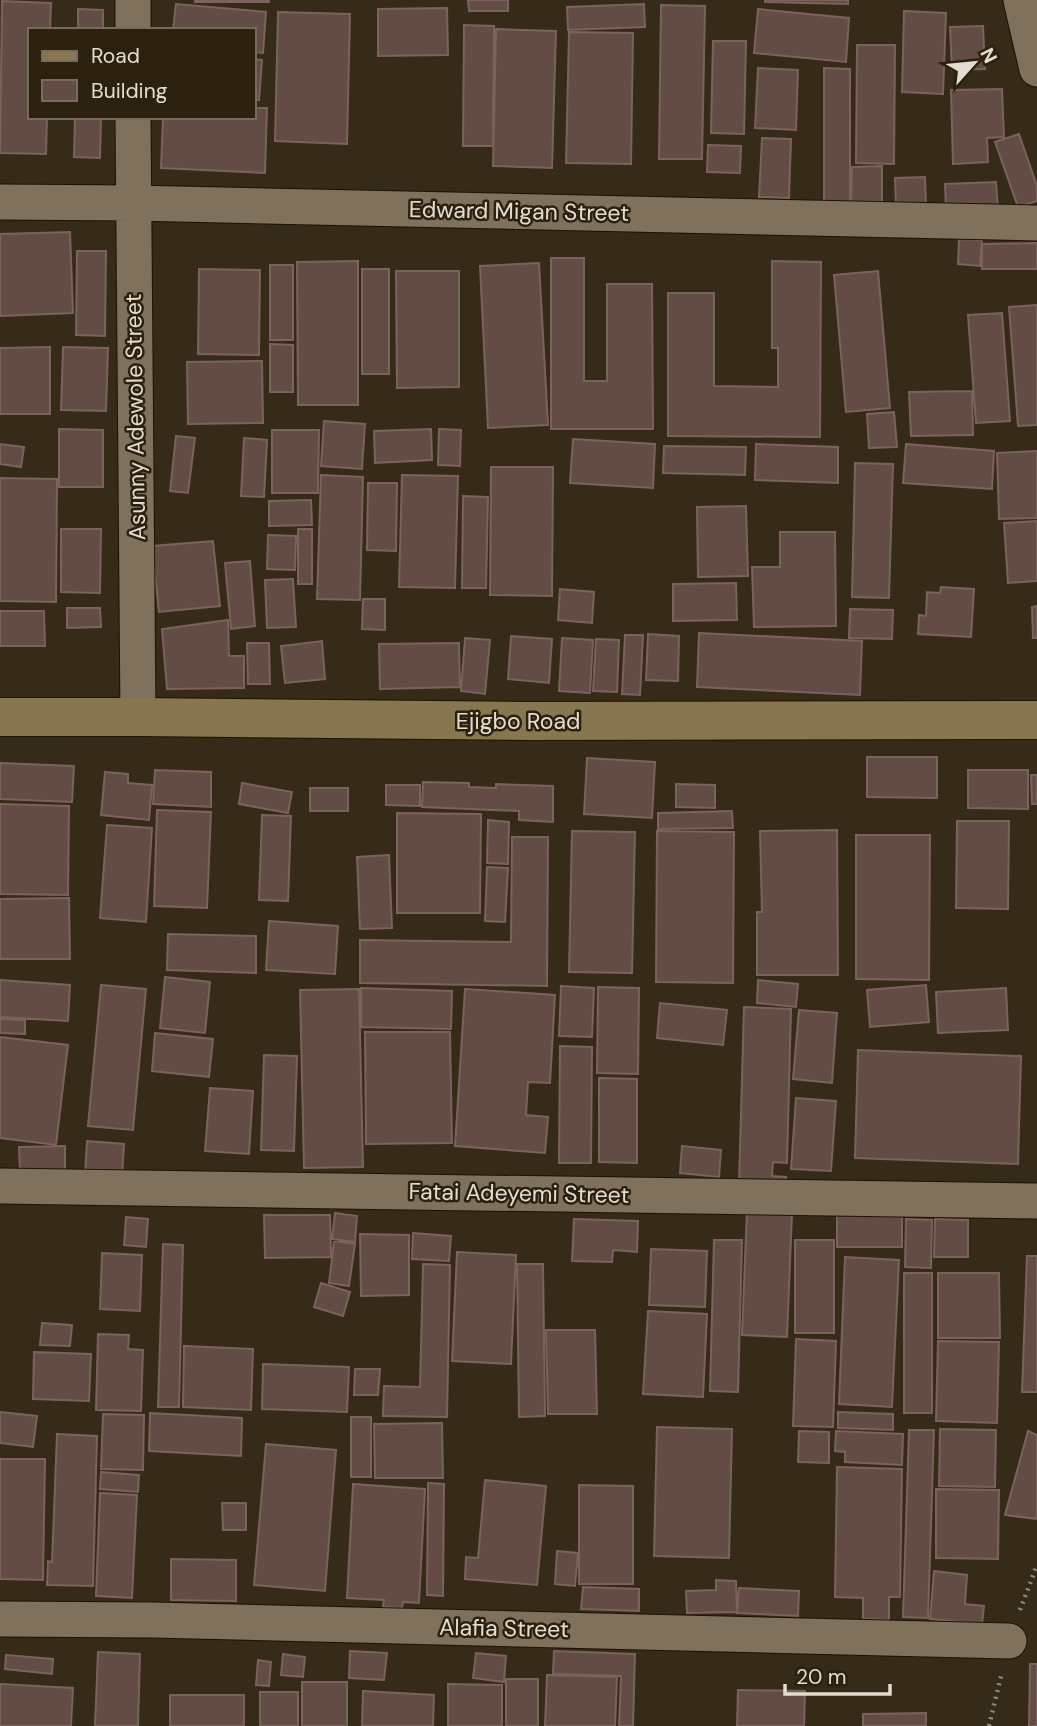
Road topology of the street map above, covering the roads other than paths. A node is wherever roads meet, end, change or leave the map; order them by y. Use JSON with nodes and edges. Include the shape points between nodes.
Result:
{"nodes":[{"id":1,"x":133,"y":0,"type":"edge"},
{"id":2,"x":1021,"y":0,"type":"edge"},
{"id":3,"x":133,"y":28,"type":"edge"},
{"id":4,"x":1037,"y":69,"type":"edge"},
{"id":5,"x":133,"y":119,"type":"edge"},
{"id":6,"x":0,"y":202,"type":"edge"},
{"id":7,"x":133,"y":202,"type":"junction"},
{"id":8,"x":1037,"y":223,"type":"edge"},
{"id":9,"x":0,"y":717,"type":"edge"},
{"id":10,"x":138,"y":717,"type":"junction"},
{"id":11,"x":1037,"y":720,"type":"edge"},
{"id":12,"x":0,"y":1186,"type":"edge"},
{"id":13,"x":1037,"y":1201,"type":"edge"},
{"id":14,"x":0,"y":1619,"type":"edge"},
{"id":15,"x":1009,"y":1641,"type":"road end"}],
"edges":[{"from":1,"to":3,"type":"street"},
{"from":2,"to":4,"type":"street"},
{"from":5,"to":7,"type":"street","name":"Asunny Adewole Street"},
{"from":6,"to":7,"type":"street","name":"Edward Migan Street"},
{"from":7,"to":8,"type":"street","name":"Edward Migan Street"},
{"from":7,"to":10,"type":"street","name":"Asunny Adewole Street"},
{"from":9,"to":10,"type":"street","name":"Ejigbo Road"},
{"from":10,"to":11,"type":"street","name":"Ejigbo Road"},
{"from":12,"to":13,"type":"street","name":"Fatai Adeyemi Street"},
{"from":14,"to":15,"type":"street","name":"Alafia Street"}]}
